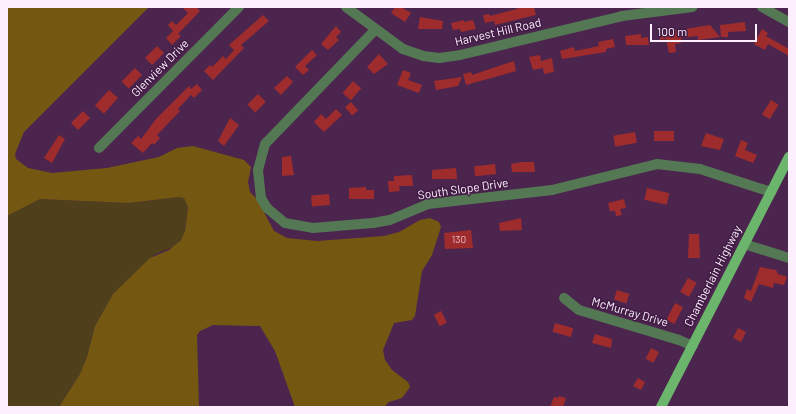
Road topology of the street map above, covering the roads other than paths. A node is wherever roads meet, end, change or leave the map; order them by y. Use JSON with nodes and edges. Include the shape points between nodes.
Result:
{"nodes":[{"id":1,"x":238,"y":7,"type":"edge"},
{"id":2,"x":346,"y":7,"type":"edge"},
{"id":3,"x":692,"y":7,"type":"edge"},
{"id":4,"x":762,"y":7,"type":"edge"},
{"id":5,"x":789,"y":22,"type":"edge"},
{"id":6,"x":375,"y":30,"type":"junction"},
{"id":7,"x":99,"y":148,"type":"dead end"},
{"id":8,"x":789,"y":157,"type":"edge"},
{"id":9,"x":771,"y":192,"type":"junction"},
{"id":10,"x":744,"y":244,"type":"junction"},
{"id":11,"x":789,"y":258,"type":"edge"},
{"id":12,"x":564,"y":298,"type":"dead end"},
{"id":13,"x":693,"y":346,"type":"junction"},
{"id":14,"x":661,"y":407,"type":"edge"}],
"edges":[{"from":1,"to":7,"type":"street","name":"Glenview Drive"},
{"from":2,"to":6,"type":"street","name":"Harvest Hill Road"},
{"from":3,"to":6,"type":"street","name":"Harvest Hill Road","via":[[622,16],[439,58],[403,49]]},
{"from":4,"to":5,"type":"street"},
{"from":6,"to":9,"type":"street","name":"South Slope Drive","via":[[265,144],[258,170],[261,198],[267,208],[285,223],[313,228],[373,223],[390,220],[428,204],[552,190],[657,164],[700,169]]},
{"from":8,"to":9,"type":"main road","name":"Chamberlain Highway"},
{"from":9,"to":10,"type":"main road","name":"Chamberlain Highway"},
{"from":10,"to":11,"type":"street"},
{"from":10,"to":13,"type":"main road","name":"Chamberlain Highway"},
{"from":12,"to":13,"type":"street","name":"McMurray Drive","via":[[579,310]]},
{"from":13,"to":14,"type":"main road","name":"Chamberlain Highway"}]}
